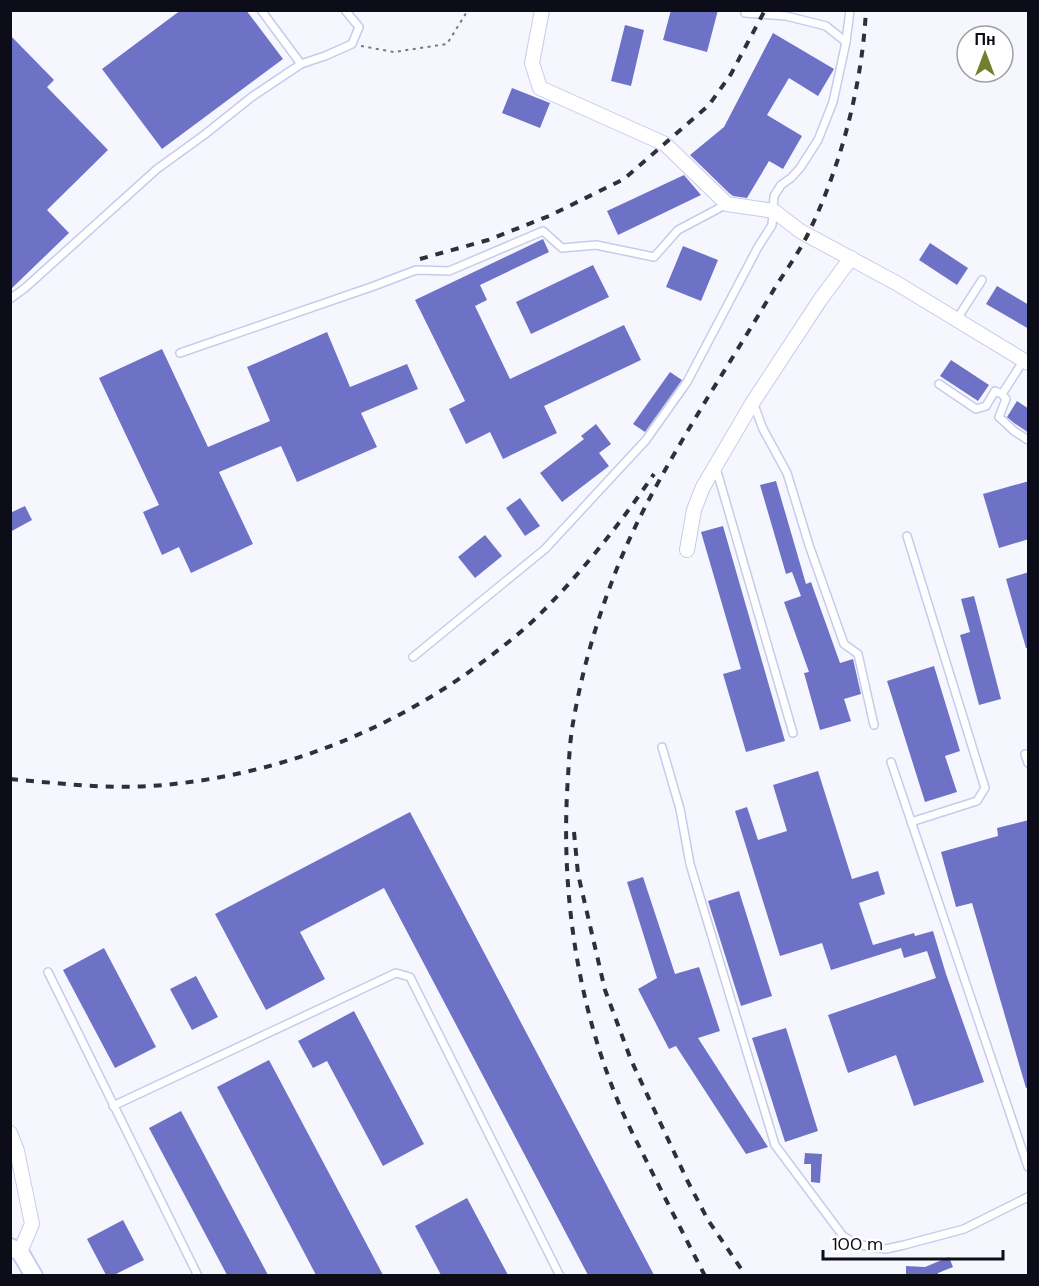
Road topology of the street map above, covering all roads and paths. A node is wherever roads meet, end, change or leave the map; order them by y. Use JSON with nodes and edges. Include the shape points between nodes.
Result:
{"nodes":[{"id":1,"x":261,"y":10,"type":"edge"},
{"id":2,"x":345,"y":10,"type":"edge"},
{"id":3,"x":468,"y":10,"type":"edge"},
{"id":4,"x":542,"y":10,"type":"edge"},
{"id":5,"x":850,"y":10,"type":"edge"},
{"id":6,"x":745,"y":14,"type":"dead end"},
{"id":7,"x":846,"y":42,"type":"junction"},
{"id":8,"x":352,"y":44,"type":"junction"},
{"id":9,"x":301,"y":64,"type":"junction"},
{"id":10,"x":726,"y":204,"type":"junction"},
{"id":11,"x":774,"y":211,"type":"junction"},
{"id":12,"x":851,"y":258,"type":"junction"},
{"id":13,"x":982,"y":280,"type":"dead end"},
{"id":14,"x":10,"y":299,"type":"edge"},
{"id":15,"x":957,"y":320,"type":"junction"},
{"id":16,"x":180,"y":353,"type":"dead end"},
{"id":17,"x":1026,"y":361,"type":"edge"},
{"id":18,"x":939,"y":384,"type":"dead end"},
{"id":19,"x":1002,"y":394,"type":"junction"},
{"id":20,"x":753,"y":402,"type":"junction"},
{"id":21,"x":1029,"y":440,"type":"edge"},
{"id":22,"x":715,"y":466,"type":"junction"},
{"id":23,"x":907,"y":536,"type":"dead end"},
{"id":24,"x":687,"y":550,"type":"dead end"},
{"id":25,"x":413,"y":657,"type":"dead end"},
{"id":26,"x":874,"y":725,"type":"dead end"},
{"id":27,"x":793,"y":733,"type":"dead end"},
{"id":28,"x":662,"y":747,"type":"dead end"},
{"id":29,"x":1025,"y":754,"type":"dead end"},
{"id":30,"x":891,"y":762,"type":"dead end"},
{"id":31,"x":1029,"y":763,"type":"edge"},
{"id":32,"x":911,"y":822,"type":"junction"},
{"id":33,"x":48,"y":972,"type":"dead end"},
{"id":34,"x":113,"y":1106,"type":"junction"},
{"id":35,"x":10,"y":1133,"type":"edge"},
{"id":36,"x":1029,"y":1167,"type":"edge"},
{"id":37,"x":1029,"y":1197,"type":"edge"},
{"id":38,"x":15,"y":1249,"type":"edge"},
{"id":39,"x":34,"y":1275,"type":"edge"},
{"id":40,"x":198,"y":1275,"type":"edge"},
{"id":41,"x":560,"y":1275,"type":"edge"}],
"edges":[{"from":1,"to":9,"type":"lane"},
{"from":2,"to":8,"type":"lane","via":[[359,27]]},
{"from":3,"to":8,"type":"path","via":[[447,44],[394,52]]},
{"from":4,"to":10,"type":"street","via":[[532,63],[540,88],[665,144]]},
{"from":5,"to":7,"type":"lane"},
{"from":6,"to":7,"type":"lane","via":[[786,16],[826,26]]},
{"from":7,"to":11,"type":"lane","via":[[833,102],[818,141],[774,196]]},
{"from":8,"to":9,"type":"lane"},
{"from":9,"to":14,"type":"lane","via":[[157,170]]},
{"from":10,"to":11,"type":"street"},
{"from":10,"to":16,"type":"lane","via":[[678,230],[654,256],[596,245],[562,248],[543,231],[449,271],[416,270]]},
{"from":11,"to":12,"type":"street","via":[[800,231]]},
{"from":11,"to":25,"type":"lane","via":[[772,225],[687,382],[646,440],[545,549]]},
{"from":12,"to":15,"type":"street"},
{"from":12,"to":20,"type":"street"},
{"from":13,"to":15,"type":"lane"},
{"from":15,"to":17,"type":"street"},
{"from":17,"to":19,"type":"lane"},
{"from":18,"to":19,"type":"lane","via":[[976,409],[987,406],[995,391]]},
{"from":19,"to":21,"type":"lane","via":[[1006,399],[999,417]]},
{"from":20,"to":22,"type":"street"},
{"from":20,"to":26,"type":"lane","via":[[787,473],[844,644],[858,654]]},
{"from":22,"to":24,"type":"street","via":[[694,510]]},
{"from":22,"to":27,"type":"lane"},
{"from":23,"to":32,"type":"lane","via":[[985,788],[977,801]]},
{"from":28,"to":37,"type":"lane","via":[[680,809],[690,864],[775,1145],[843,1236],[857,1244],[886,1249],[964,1229]]},
{"from":29,"to":31,"type":"lane"},
{"from":30,"to":32,"type":"lane"},
{"from":32,"to":36,"type":"lane"},
{"from":33,"to":34,"type":"lane"},
{"from":34,"to":40,"type":"lane"},
{"from":34,"to":41,"type":"lane","via":[[396,973],[410,977]]},
{"from":35,"to":38,"type":"street","via":[[32,1224]]},
{"from":38,"to":39,"type":"street"}]}
